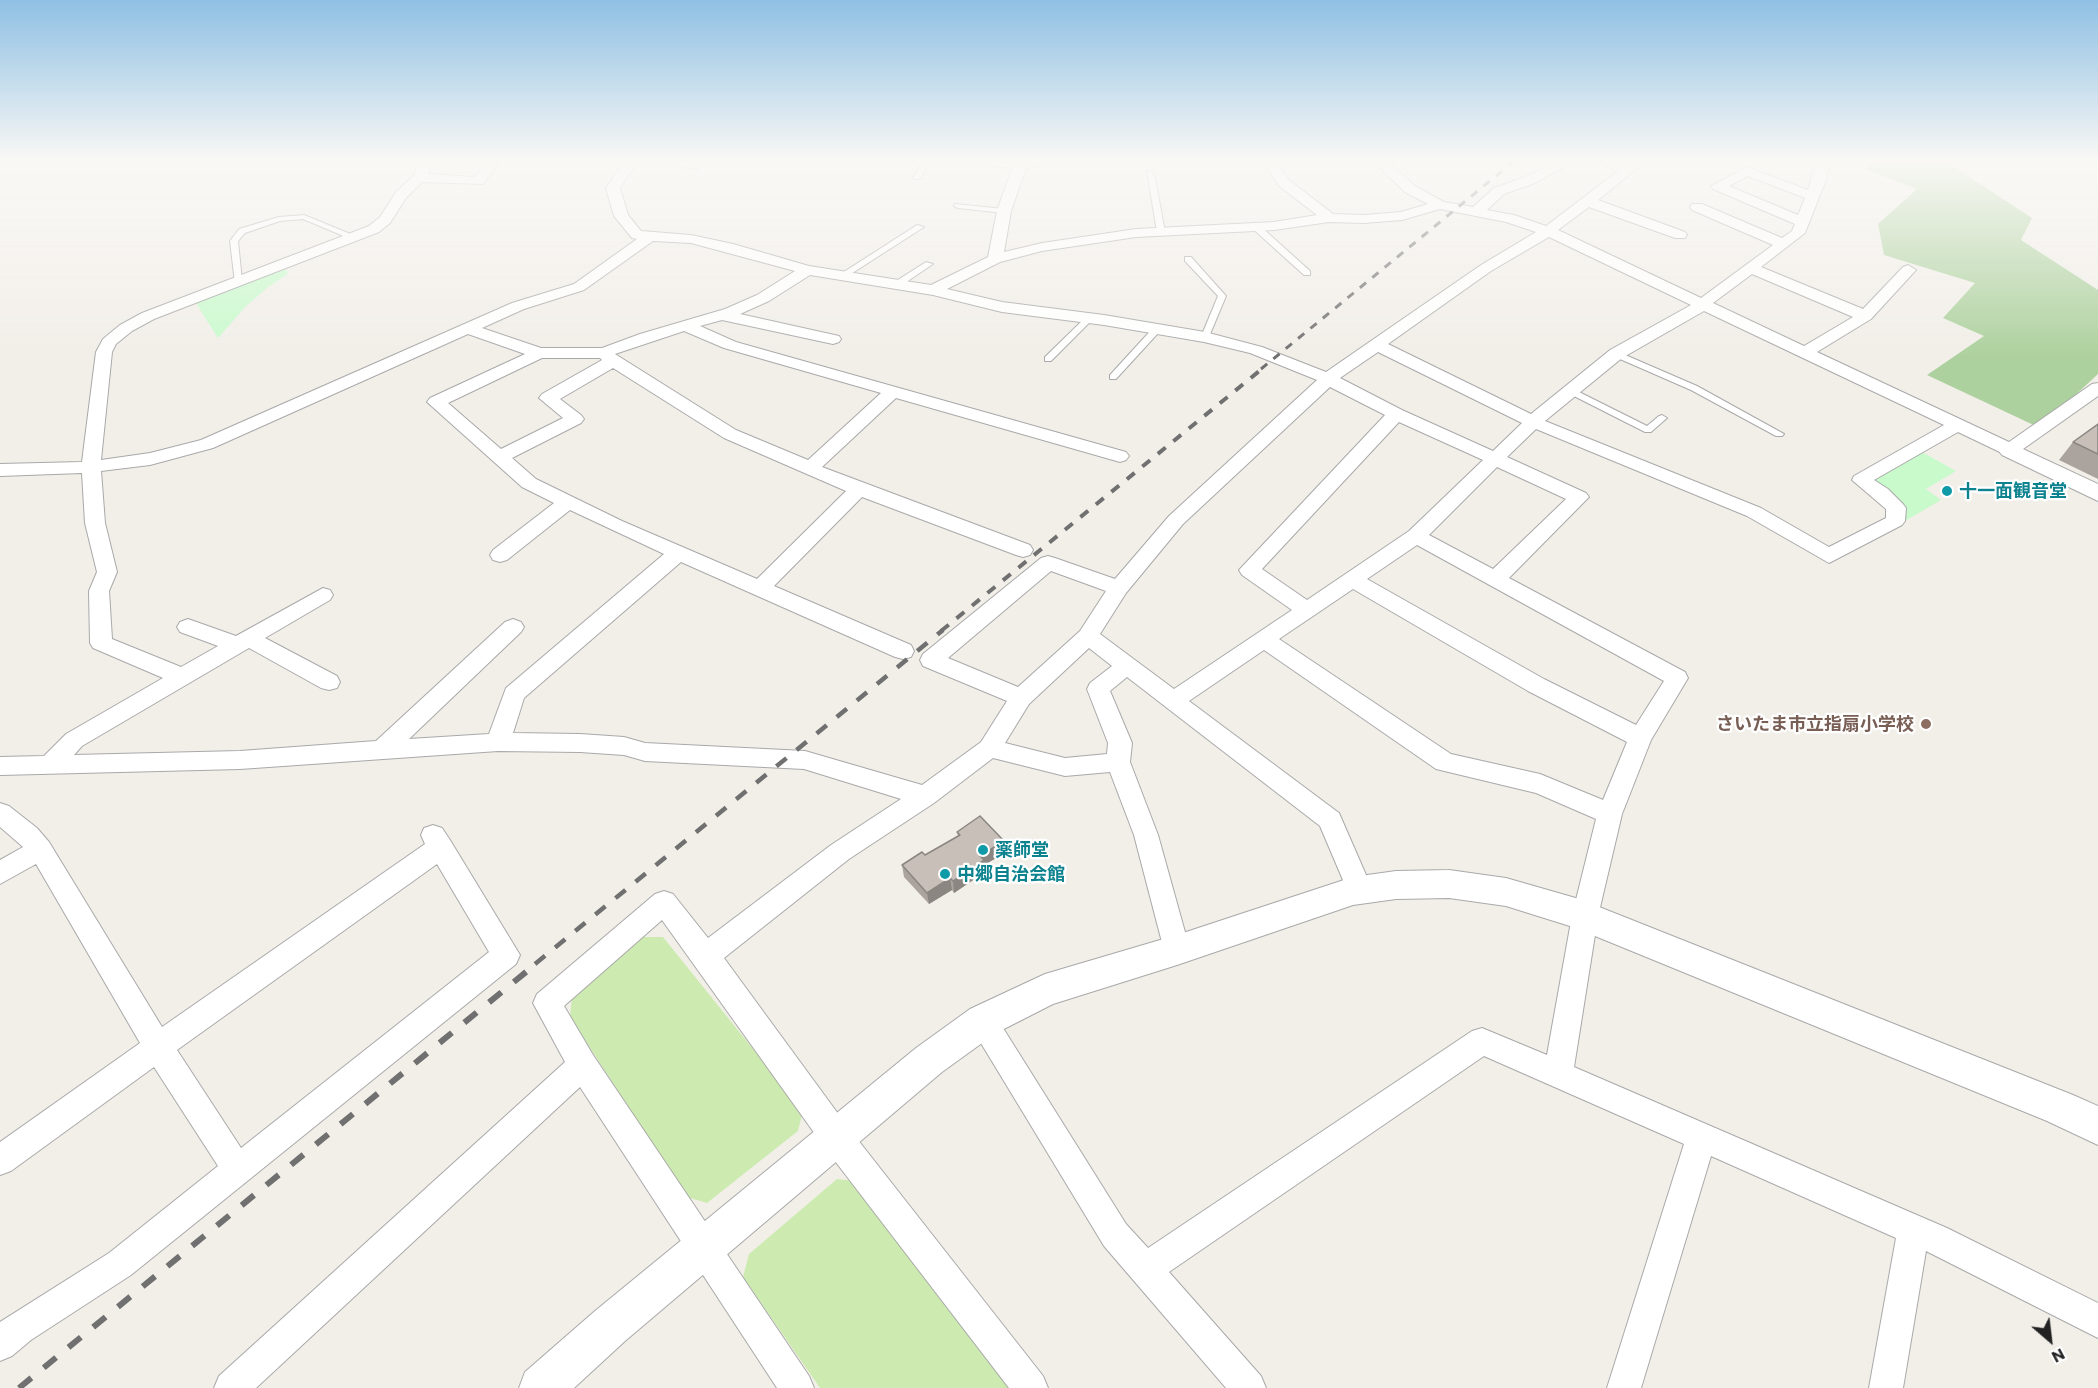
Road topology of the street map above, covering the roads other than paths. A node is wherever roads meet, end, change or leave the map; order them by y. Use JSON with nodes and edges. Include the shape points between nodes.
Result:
{"nodes":[{"id":1,"x":255,"y":227,"type":"edge"},
{"id":2,"x":328,"y":227,"type":"edge"},
{"id":3,"x":377,"y":227,"type":"edge"},
{"id":4,"x":630,"y":227,"type":"edge"},
{"id":5,"x":920,"y":227,"type":"dead end"},
{"id":6,"x":1001,"y":227,"type":"edge"},
{"id":7,"x":1160,"y":227,"type":"edge"},
{"id":8,"x":1256,"y":227,"type":"joint"},
{"id":9,"x":1535,"y":227,"type":"edge"},
{"id":10,"x":1553,"y":227,"type":"edge"},
{"id":11,"x":1655,"y":227,"type":"edge"},
{"id":12,"x":1743,"y":227,"type":"edge"},
{"id":13,"x":1801,"y":227,"type":"edge"},
{"id":14,"x":1548,"y":231,"type":"junction"},
{"id":15,"x":1161,"y":232,"type":"junction"},
{"id":16,"x":650,"y":236,"type":"junction"},
{"id":17,"x":1680,"y":236,"type":"dead end"},
{"id":18,"x":356,"y":238,"type":"junction"},
{"id":19,"x":1784,"y":244,"type":"junction"},
{"id":20,"x":995,"y":259,"type":"junction"},
{"id":21,"x":1188,"y":259,"type":"dead end"},
{"id":22,"x":929,"y":264,"type":"dead end"},
{"id":23,"x":1752,"y":269,"type":"junction"},
{"id":24,"x":807,"y":270,"type":"junction"},
{"id":25,"x":1908,"y":270,"type":"dead end"},
{"id":26,"x":1307,"y":273,"type":"dead end"},
{"id":27,"x":840,"y":277,"type":"junction"},
{"id":28,"x":238,"y":281,"type":"junction"},
{"id":29,"x":896,"y":285,"type":"junction"},
{"id":30,"x":933,"y":290,"type":"junction"},
{"id":31,"x":1701,"y":305,"type":"junction"},
{"id":32,"x":722,"y":315,"type":"junction"},
{"id":33,"x":1864,"y":316,"type":"junction"},
{"id":34,"x":1089,"y":319,"type":"junction"},
{"id":35,"x":688,"y":327,"type":"junction"},
{"id":36,"x":470,"y":329,"type":"junction"},
{"id":37,"x":1157,"y":329,"type":"junction"},
{"id":38,"x":1205,"y":337,"type":"junction"},
{"id":39,"x":833,"y":339,"type":"dead end"},
{"id":40,"x":1375,"y":344,"type":"junction"},
{"id":41,"x":539,"y":353,"type":"junction"},
{"id":42,"x":1804,"y":353,"type":"junction"},
{"id":43,"x":1616,"y":354,"type":"junction"},
{"id":44,"x":608,"y":357,"type":"junction"},
{"id":45,"x":1048,"y":359,"type":"dead end"},
{"id":46,"x":1113,"y":377,"type":"dead end"},
{"id":47,"x":1329,"y":378,"type":"junction"},
{"id":48,"x":2098,"y":388,"type":"edge"},
{"id":49,"x":1569,"y":390,"type":"junction"},
{"id":50,"x":893,"y":391,"type":"junction"},
{"id":51,"x":1396,"y":414,"type":"junction"},
{"id":52,"x":1662,"y":418,"type":"dead end"},
{"id":53,"x":1533,"y":422,"type":"junction"},
{"id":54,"x":1957,"y":425,"type":"junction"},
{"id":55,"x":1779,"y":434,"type":"dead end"},
{"id":56,"x":2010,"y":450,"type":"junction"},
{"id":57,"x":1120,"y":456,"type":"dead end"},
{"id":58,"x":500,"y":457,"type":"junction"},
{"id":59,"x":1494,"y":459,"type":"junction"},
{"id":60,"x":91,"y":467,"type":"junction"},
{"id":61,"x":808,"y":469,"type":"junction"},
{"id":62,"x":0,"y":470,"type":"edge"},
{"id":63,"x":859,"y":489,"type":"junction"},
{"id":64,"x":2098,"y":493,"type":"edge"},
{"id":65,"x":568,"y":502,"type":"junction"},
{"id":66,"x":1416,"y":536,"type":"junction"},
{"id":67,"x":1023,"y":550,"type":"dead end"},
{"id":68,"x":678,"y":553,"type":"junction"},
{"id":69,"x":500,"y":555,"type":"dead end"},
{"id":70,"x":1352,"y":579,"type":"junction"},
{"id":71,"x":1495,"y":579,"type":"junction"},
{"id":72,"x":760,"y":588,"type":"junction"},
{"id":73,"x":1119,"y":588,"type":"junction"},
{"id":74,"x":323,"y":595,"type":"dead end"},
{"id":75,"x":1307,"y":610,"type":"junction"},
{"id":76,"x":188,"y":627,"type":"dead end"},
{"id":77,"x":513,"y":627,"type":"dead end"},
{"id":78,"x":1088,"y":636,"type":"junction"},
{"id":79,"x":1263,"y":639,"type":"junction"},
{"id":80,"x":243,"y":642,"type":"junction"},
{"id":81,"x":903,"y":651,"type":"dead end"},
{"id":82,"x":1127,"y":665,"type":"junction"},
{"id":83,"x":183,"y":677,"type":"junction"},
{"id":84,"x":329,"y":682,"type":"dead end"},
{"id":85,"x":1021,"y":698,"type":"junction"},
{"id":86,"x":1174,"y":700,"type":"junction"},
{"id":87,"x":1640,"y":738,"type":"junction"},
{"id":88,"x":498,"y":742,"type":"junction"},
{"id":89,"x":989,"y":748,"type":"junction"},
{"id":90,"x":380,"y":752,"type":"junction"},
{"id":91,"x":1118,"y":762,"type":"junction"},
{"id":92,"x":50,"y":765,"type":"junction"},
{"id":93,"x":0,"y":766,"type":"edge"},
{"id":94,"x":925,"y":796,"type":"junction"},
{"id":95,"x":0,"y":813,"type":"edge"},
{"id":96,"x":1610,"y":814,"type":"junction"},
{"id":97,"x":40,"y":849,"type":"junction"},
{"id":98,"x":0,"y":873,"type":"edge"},
{"id":99,"x":1360,"y":891,"type":"junction"},
{"id":100,"x":1585,"y":916,"type":"junction"},
{"id":101,"x":1177,"y":950,"type":"junction"},
{"id":102,"x":706,"y":956,"type":"junction"},
{"id":103,"x":983,"y":1021,"type":"junction"},
{"id":104,"x":158,"y":1047,"type":"junction"},
{"id":105,"x":584,"y":1065,"type":"junction"},
{"id":106,"x":1558,"y":1075,"type":"junction"},
{"id":107,"x":2098,"y":1126,"type":"edge"},
{"id":108,"x":836,"y":1137,"type":"junction"},
{"id":109,"x":1701,"y":1137,"type":"junction"},
{"id":110,"x":0,"y":1160,"type":"edge"},
{"id":111,"x":238,"y":1170,"type":"junction"},
{"id":112,"x":1914,"y":1229,"type":"junction"},
{"id":113,"x":705,"y":1247,"type":"junction"},
{"id":114,"x":1145,"y":1269,"type":"junction"},
{"id":115,"x":2098,"y":1321,"type":"edge"},
{"id":116,"x":0,"y":1344,"type":"edge"},
{"id":117,"x":231,"y":1388,"type":"edge"},
{"id":118,"x":541,"y":1388,"type":"edge"},
{"id":119,"x":797,"y":1388,"type":"edge"},
{"id":120,"x":1031,"y":1388,"type":"edge"},
{"id":121,"x":1249,"y":1388,"type":"edge"},
{"id":122,"x":1624,"y":1388,"type":"edge"},
{"id":123,"x":1886,"y":1388,"type":"edge"}],
"edges":[{"from":1,"to":28,"type":"lane","via":[[242,231],[234,241]]},
{"from":2,"to":18,"type":"lane"},
{"from":3,"to":18,"type":"street"},
{"from":4,"to":16,"type":"street","via":[[637,235]]},
{"from":5,"to":27,"type":"lane"},
{"from":6,"to":20,"type":"street"},
{"from":7,"to":15,"type":"lane"},
{"from":8,"to":15,"type":"street"},
{"from":8,"to":26,"type":"lane"},
{"from":9,"to":14,"type":"street"},
{"from":10,"to":14,"type":"street"},
{"from":11,"to":17,"type":"street"},
{"from":12,"to":19,"type":"street"},
{"from":13,"to":19,"type":"street"},
{"from":14,"to":31,"type":"street"},
{"from":14,"to":40,"type":"street"},
{"from":15,"to":20,"type":"street","via":[[1042,247]]},
{"from":16,"to":24,"type":"street","via":[[728,247]]},
{"from":16,"to":36,"type":"street","via":[[579,287],[518,306]]},
{"from":18,"to":28,"type":"street"},
{"from":19,"to":23,"type":"street"},
{"from":20,"to":30,"type":"street"},
{"from":21,"to":38,"type":"lane","via":[[1222,296]]},
{"from":22,"to":29,"type":"lane"},
{"from":23,"to":31,"type":"street"},
{"from":23,"to":33,"type":"street"},
{"from":24,"to":27,"type":"street"},
{"from":24,"to":32,"type":"street","via":[[763,297]]},
{"from":25,"to":33,"type":"street"},
{"from":27,"to":29,"type":"street"},
{"from":28,"to":60,"type":"street","via":[[148,316],[126,327],[109,342],[101,364]]},
{"from":29,"to":30,"type":"street"},
{"from":30,"to":34,"type":"street","via":[[1002,307]]},
{"from":31,"to":42,"type":"street"},
{"from":31,"to":43,"type":"street"},
{"from":32,"to":35,"type":"street"},
{"from":32,"to":39,"type":"street"},
{"from":33,"to":42,"type":"street"},
{"from":34,"to":37,"type":"street"},
{"from":34,"to":45,"type":"lane"},
{"from":35,"to":44,"type":"street","via":[[646,337]]},
{"from":35,"to":50,"type":"street","via":[[730,345]]},
{"from":36,"to":41,"type":"street"},
{"from":36,"to":60,"type":"street","via":[[207,444],[150,459]]},
{"from":37,"to":38,"type":"street"},
{"from":37,"to":46,"type":"lane"},
{"from":38,"to":47,"type":"street","via":[[1256,350]]},
{"from":40,"to":47,"type":"street"},
{"from":40,"to":53,"type":"street"},
{"from":41,"to":44,"type":"street"},
{"from":41,"to":58,"type":"street","via":[[436,402]]},
{"from":42,"to":54,"type":"street"},
{"from":43,"to":49,"type":"street"},
{"from":43,"to":55,"type":"lane","via":[[1694,388]]},
{"from":44,"to":58,"type":"street","via":[[548,398],[575,419]]},
{"from":44,"to":61,"type":"street","via":[[730,434]]},
{"from":47,"to":51,"type":"street"},
{"from":47,"to":73,"type":"street","via":[[1176,520]]},
{"from":48,"to":56,"type":"street"},
{"from":49,"to":52,"type":"lane","via":[[1648,430]]},
{"from":49,"to":53,"type":"street"},
{"from":50,"to":57,"type":"street"},
{"from":50,"to":61,"type":"street"},
{"from":51,"to":59,"type":"street"},
{"from":51,"to":75,"type":"street","via":[[1249,570]]},
{"from":53,"to":54,"type":"street","via":[[1754,512],[1829,556],[1895,521],[1896,508],[1861,480]]},
{"from":53,"to":59,"type":"street"},
{"from":54,"to":56,"type":"street"},
{"from":56,"to":64,"type":"street"},
{"from":58,"to":65,"type":"street","via":[[529,483]]},
{"from":59,"to":66,"type":"street"},
{"from":59,"to":71,"type":"street","via":[[1579,497]]},
{"from":60,"to":62,"type":"street"},
{"from":60,"to":83,"type":"street","via":[[95,523],[107,572],[99,591],[101,643]]},
{"from":61,"to":63,"type":"street"},
{"from":63,"to":67,"type":"street"},
{"from":63,"to":72,"type":"street"},
{"from":65,"to":68,"type":"street"},
{"from":65,"to":69,"type":"street"},
{"from":66,"to":70,"type":"street"},
{"from":66,"to":71,"type":"street"},
{"from":68,"to":72,"type":"street"},
{"from":68,"to":88,"type":"street","via":[[514,694]]},
{"from":70,"to":75,"type":"street"},
{"from":70,"to":87,"type":"street","via":[[1536,685]]},
{"from":71,"to":87,"type":"street","via":[[1677,678]]},
{"from":72,"to":81,"type":"street"},
{"from":73,"to":78,"type":"street"},
{"from":73,"to":85,"type":"street","via":[[1048,564],[931,660]]},
{"from":74,"to":80,"type":"street"},
{"from":75,"to":79,"type":"street"},
{"from":76,"to":80,"type":"street"},
{"from":77,"to":90,"type":"street"},
{"from":78,"to":82,"type":"street"},
{"from":78,"to":85,"type":"street"},
{"from":79,"to":86,"type":"street"},
{"from":79,"to":96,"type":"street","via":[[1444,762],[1540,784]]},
{"from":80,"to":83,"type":"street"},
{"from":80,"to":84,"type":"street"},
{"from":82,"to":86,"type":"street"},
{"from":82,"to":91,"type":"street","via":[[1098,689],[1120,743]]},
{"from":83,"to":92,"type":"street","via":[[74,740]]},
{"from":85,"to":89,"type":"street"},
{"from":86,"to":99,"type":"street","via":[[1330,820]]},
{"from":87,"to":96,"type":"street"},
{"from":88,"to":90,"type":"street"},
{"from":88,"to":94,"type":"street","via":[[580,743],[624,746],[645,752],[805,760]]},
{"from":89,"to":91,"type":"street","via":[[1065,767]]},
{"from":89,"to":94,"type":"street"},
{"from":90,"to":92,"type":"street"},
{"from":91,"to":101,"type":"street","via":[[1146,835]]},
{"from":92,"to":93,"type":"street"},
{"from":94,"to":102,"type":"street","via":[[840,852]]},
{"from":95,"to":97,"type":"street"},
{"from":96,"to":100,"type":"street"},
{"from":97,"to":98,"type":"street"},
{"from":97,"to":104,"type":"street"},
{"from":99,"to":100,"type":"street","via":[[1396,885],[1449,884],[1506,892]]},
{"from":99,"to":101,"type":"street"},
{"from":100,"to":106,"type":"street"},
{"from":100,"to":107,"type":"street"},
{"from":101,"to":103,"type":"street","via":[[1045,990]]},
{"from":102,"to":105,"type":"street","via":[[664,902],[547,1003]]},
{"from":102,"to":108,"type":"street"},
{"from":103,"to":108,"type":"street"},
{"from":103,"to":114,"type":"street","via":[[1115,1235]]},
{"from":104,"to":110,"type":"street"},
{"from":104,"to":111,"type":"street"},
{"from":104,"to":111,"type":"street","via":[[437,841],[506,955]]},
{"from":105,"to":113,"type":"street"},
{"from":105,"to":117,"type":"street"},
{"from":106,"to":109,"type":"street"},
{"from":106,"to":114,"type":"street","via":[[1482,1041]]},
{"from":108,"to":113,"type":"street"},
{"from":108,"to":120,"type":"street"},
{"from":109,"to":112,"type":"street"},
{"from":109,"to":122,"type":"street"},
{"from":111,"to":116,"type":"street","via":[[120,1264]]},
{"from":112,"to":115,"type":"street"},
{"from":112,"to":123,"type":"street"},
{"from":113,"to":118,"type":"street"},
{"from":113,"to":119,"type":"street"},
{"from":114,"to":121,"type":"street"}]}
